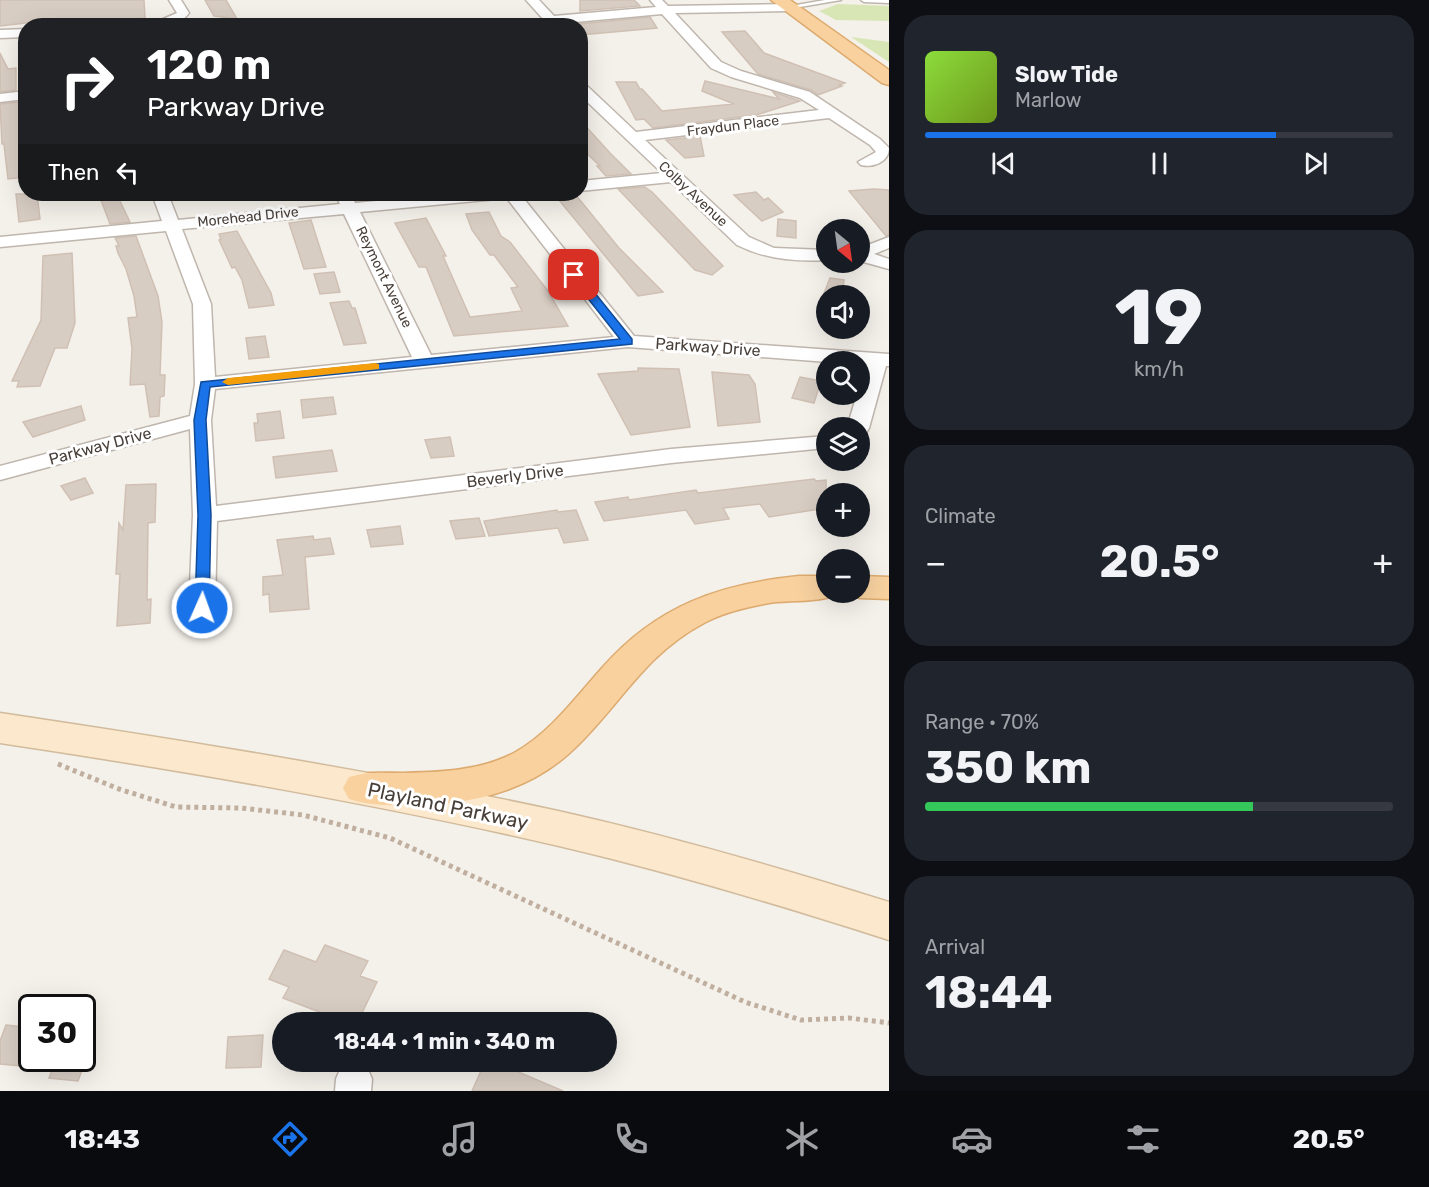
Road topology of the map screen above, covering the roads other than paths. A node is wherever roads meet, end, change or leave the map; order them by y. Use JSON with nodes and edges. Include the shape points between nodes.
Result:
{"nodes":[{"id":1,"x":175,"y":0,"type":"edge"},
{"id":2,"x":532,"y":0,"type":"edge"},
{"id":3,"x":838,"y":0,"type":"edge"},
{"id":4,"x":864,"y":0,"type":"edge"},
{"id":5,"x":889,"y":1,"type":"edge"},
{"id":6,"x":783,"y":3,"type":"edge"},
{"id":7,"x":661,"y":5,"type":"edge"},
{"id":8,"x":177,"y":18,"type":"edge"},
{"id":9,"x":549,"y":18,"type":"edge"},
{"id":10,"x":566,"y":18,"type":"edge"},
{"id":11,"x":18,"y":33,"type":"edge"},
{"id":12,"x":0,"y":34,"type":"edge"},
{"id":13,"x":889,"y":79,"type":"edge"},
{"id":14,"x":588,"y":95,"type":"edge"},
{"id":15,"x":18,"y":96,"type":"edge"},
{"id":16,"x":0,"y":98,"type":"edge"},
{"id":17,"x":833,"y":113,"type":"junction"},
{"id":18,"x":632,"y":138,"type":"junction"},
{"id":19,"x":866,"y":162,"type":"dead end"},
{"id":20,"x":673,"y":177,"type":"junction"},
{"id":21,"x":588,"y":185,"type":"edge"},
{"id":22,"x":163,"y":201,"type":"edge"},
{"id":23,"x":339,"y":201,"type":"edge"},
{"id":24,"x":346,"y":201,"type":"edge"},
{"id":25,"x":517,"y":201,"type":"edge"},
{"id":26,"x":172,"y":224,"type":"junction"},
{"id":27,"x":0,"y":242,"type":"edge"},
{"id":28,"x":889,"y":242,"type":"edge"},
{"id":29,"x":870,"y":251,"type":"edge"},
{"id":30,"x":816,"y":255,"type":"edge"},
{"id":31,"x":870,"y":258,"type":"edge"},
{"id":32,"x":889,"y":264,"type":"edge"},
{"id":33,"x":628,"y":342,"type":"junction"},
{"id":34,"x":884,"y":359,"type":"edge"},
{"id":35,"x":424,"y":361,"type":"junction"},
{"id":36,"x":205,"y":384,"type":"junction"},
{"id":37,"x":862,"y":417,"type":"edge"},
{"id":38,"x":200,"y":420,"type":"junction"},
{"id":39,"x":816,"y":443,"type":"edge"},
{"id":40,"x":0,"y":473,"type":"edge"},
{"id":41,"x":205,"y":515,"type":"junction"},
{"id":42,"x":816,"y":587,"type":"edge"},
{"id":43,"x":870,"y":587,"type":"edge"},
{"id":44,"x":889,"y":588,"type":"edge"},
{"id":45,"x":202,"y":608,"type":"dead end"},
{"id":46,"x":0,"y":728,"type":"edge"},
{"id":47,"x":363,"y":788,"type":"junction"},
{"id":48,"x":889,"y":921,"type":"edge"}],
"edges":[{"from":1,"to":8,"type":"street","via":[[183,13]]},
{"from":2,"to":9,"type":"street"},
{"from":3,"to":6,"type":"lane"},
{"from":4,"to":5,"type":"lane"},
{"from":6,"to":7,"type":"street"},
{"from":6,"to":13,"type":"main road"},
{"from":7,"to":10,"type":"street"},
{"from":7,"to":17,"type":"street","via":[[723,69],[805,95]]},
{"from":11,"to":12,"type":"street"},
{"from":14,"to":18,"type":"street","name":"Colby Avenue"},
{"from":15,"to":16,"type":"street"},
{"from":17,"to":18,"type":"street","name":"Fraydun Place"},
{"from":17,"to":19,"type":"street","via":[[884,152]]},
{"from":18,"to":20,"type":"street","name":"Colby Avenue"},
{"from":20,"to":21,"type":"street"},
{"from":20,"to":30,"type":"street","name":"Colby Avenue","via":[[758,250]]},
{"from":22,"to":26,"type":"street"},
{"from":23,"to":26,"type":"street","name":"Morehead Drive"},
{"from":24,"to":35,"type":"street","name":"Reymont Avenue"},
{"from":25,"to":33,"type":"street"},
{"from":26,"to":27,"type":"street","name":"Morehead Drive"},
{"from":26,"to":36,"type":"street","via":[[202,304]]},
{"from":28,"to":29,"type":"street"},
{"from":31,"to":32,"type":"street"},
{"from":33,"to":34,"type":"street","name":"Parkway Drive"},
{"from":33,"to":35,"type":"street","name":"Parkway Drive"},
{"from":34,"to":37,"type":"street"},
{"from":35,"to":36,"type":"street","name":"Parkway Drive"},
{"from":36,"to":38,"type":"street"},
{"from":38,"to":40,"type":"street","name":"Parkway Drive"},
{"from":38,"to":41,"type":"street"},
{"from":39,"to":41,"type":"street","name":"Beverly Drive","via":[[671,456]]},
{"from":41,"to":45,"type":"street"},
{"from":42,"to":47,"type":"main road","via":[[750,594],[678,621],[629,661],[555,745],[511,772],[449,787]]},
{"from":43,"to":44,"type":"main road"},
{"from":46,"to":47,"type":"main road","name":"Playland Parkway"},
{"from":47,"to":48,"type":"main road","name":"Playland Parkway","via":[[664,855]]}]}
